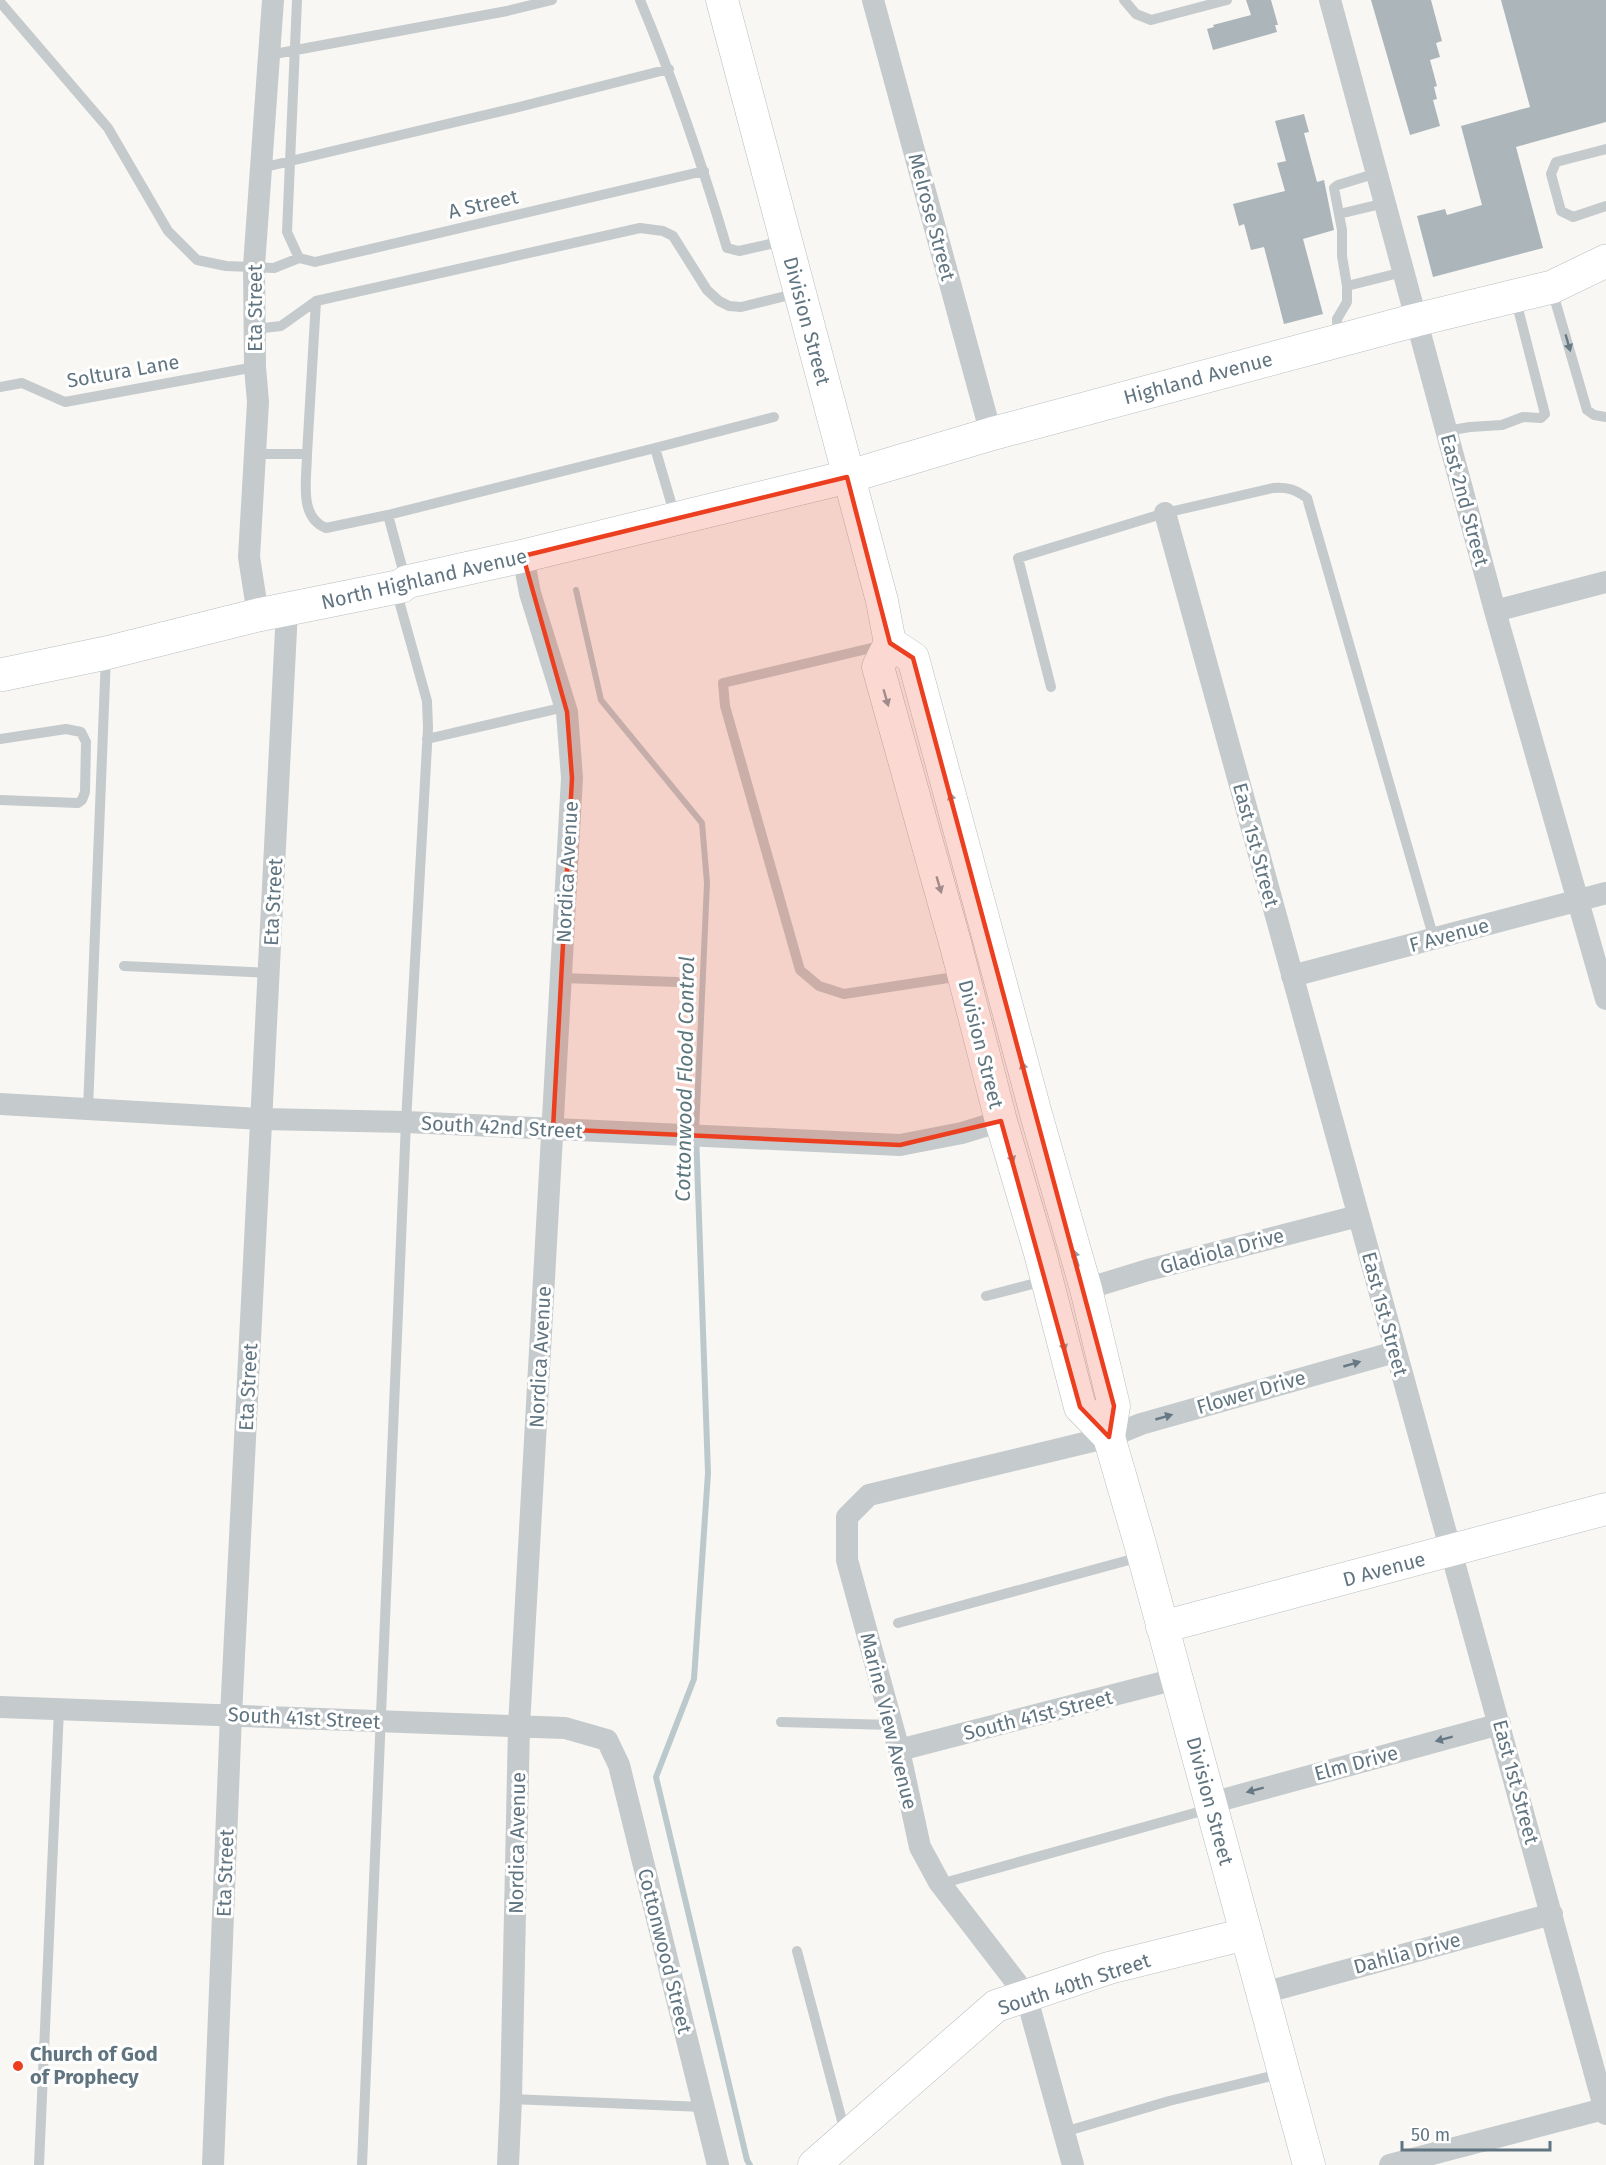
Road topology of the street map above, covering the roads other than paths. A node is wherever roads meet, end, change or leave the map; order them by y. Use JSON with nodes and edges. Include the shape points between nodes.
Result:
{"nodes":[{"id":1,"x":273,"y":0,"type":"edge"},
{"id":2,"x":297,"y":0,"type":"edge"},
{"id":3,"x":552,"y":0,"type":"edge"},
{"id":4,"x":640,"y":0,"type":"edge"},
{"id":5,"x":722,"y":0,"type":"edge"},
{"id":6,"x":873,"y":0,"type":"edge"},
{"id":7,"x":1124,"y":0,"type":"edge"},
{"id":8,"x":1227,"y":0,"type":"edge"},
{"id":9,"x":1330,"y":0,"type":"edge"},
{"id":10,"x":0,"y":2,"type":"edge"},
{"id":11,"x":294,"y":50,"type":"junction"},
{"id":12,"x":269,"y":55,"type":"junction"},
{"id":13,"x":669,"y":69,"type":"junction"},
{"id":14,"x":1606,"y":149,"type":"edge"},
{"id":15,"x":290,"y":161,"type":"junction"},
{"id":16,"x":261,"y":168,"type":"junction"},
{"id":17,"x":704,"y":171,"type":"junction"},
{"id":18,"x":1377,"y":173,"type":"junction"},
{"id":19,"x":1385,"y":202,"type":"junction"},
{"id":20,"x":1606,"y":206,"type":"edge"},
{"id":21,"x":1339,"y":214,"type":"junction"},
{"id":22,"x":786,"y":240,"type":"junction"},
{"id":23,"x":298,"y":258,"type":"junction"},
{"id":24,"x":1606,"y":261,"type":"edge"},
{"id":25,"x":254,"y":266,"type":"junction"},
{"id":26,"x":1403,"y":272,"type":"junction"},
{"id":27,"x":1347,"y":286,"type":"junction"},
{"id":28,"x":1552,"y":287,"type":"junction"},
{"id":29,"x":1606,"y":287,"type":"edge"},
{"id":30,"x":800,"y":292,"type":"junction"},
{"id":31,"x":1515,"y":296,"type":"junction"},
{"id":32,"x":316,"y":301,"type":"junction"},
{"id":33,"x":1416,"y":320,"type":"junction"},
{"id":34,"x":255,"y":329,"type":"junction"},
{"id":35,"x":1339,"y":341,"type":"junction"},
{"id":36,"x":255,"y":367,"type":"junction"},
{"id":37,"x":0,"y":387,"type":"edge"},
{"id":38,"x":774,"y":417,"type":"dead end"},
{"id":39,"x":1606,"y":417,"type":"edge"},
{"id":40,"x":1446,"y":431,"type":"junction"},
{"id":41,"x":991,"y":434,"type":"junction"},
{"id":42,"x":656,"y":447,"type":"junction"},
{"id":43,"x":255,"y":454,"type":"junction"},
{"id":44,"x":307,"y":454,"type":"junction"},
{"id":45,"x":847,"y":477,"type":"junction"},
{"id":46,"x":1165,"y":513,"type":"junction"},
{"id":47,"x":388,"y":515,"type":"junction"},
{"id":48,"x":675,"y":519,"type":"junction"},
{"id":49,"x":523,"y":556,"type":"junction"},
{"id":50,"x":1606,"y":582,"type":"edge"},
{"id":51,"x":400,"y":585,"type":"junction"},
{"id":52,"x":1495,"y":611,"type":"junction"},
{"id":53,"x":273,"y":612,"type":"junction"},
{"id":54,"x":890,"y":643,"type":"junction"},
{"id":55,"x":106,"y":653,"type":"junction"},
{"id":56,"x":0,"y":675,"type":"edge"},
{"id":57,"x":1051,"y":687,"type":"dead end"},
{"id":58,"x":565,"y":707,"type":"junction"},
{"id":59,"x":0,"y":739,"type":"edge"},
{"id":60,"x":427,"y":739,"type":"junction"},
{"id":61,"x":0,"y":800,"type":"edge"},
{"id":62,"x":1606,"y":893,"type":"edge"},
{"id":63,"x":1577,"y":901,"type":"junction"},
{"id":64,"x":1434,"y":939,"type":"junction"},
{"id":65,"x":124,"y":966,"type":"dead end"},
{"id":66,"x":270,"y":973,"type":"junction"},
{"id":67,"x":964,"y":975,"type":"junction"},
{"id":68,"x":1292,"y":976,"type":"junction"},
{"id":69,"x":562,"y":978,"type":"junction"},
{"id":70,"x":677,"y":982,"type":"dead end"},
{"id":71,"x":1606,"y":999,"type":"edge"},
{"id":72,"x":0,"y":1104,"type":"edge"},
{"id":73,"x":88,"y":1109,"type":"junction"},
{"id":74,"x":262,"y":1119,"type":"junction"},
{"id":75,"x":1001,"y":1121,"type":"junction"},
{"id":76,"x":406,"y":1122,"type":"junction"},
{"id":77,"x":553,"y":1129,"type":"junction"},
{"id":78,"x":1358,"y":1216,"type":"junction"},
{"id":79,"x":1047,"y":1280,"type":"junction"},
{"id":80,"x":1086,"y":1289,"type":"junction"},
{"id":81,"x":986,"y":1296,"type":"dead end"},
{"id":82,"x":1395,"y":1352,"type":"junction"},
{"id":83,"x":1109,"y":1437,"type":"junction"},
{"id":84,"x":1606,"y":1509,"type":"edge"},
{"id":85,"x":1451,"y":1551,"type":"junction"},
{"id":86,"x":1143,"y":1556,"type":"junction"},
{"id":87,"x":898,"y":1623,"type":"dead end"},
{"id":88,"x":1162,"y":1628,"type":"junction"},
{"id":89,"x":1176,"y":1679,"type":"junction"},
{"id":90,"x":0,"y":1707,"type":"edge"},
{"id":91,"x":59,"y":1709,"type":"junction"},
{"id":92,"x":231,"y":1715,"type":"junction"},
{"id":93,"x":381,"y":1721,"type":"junction"},
{"id":94,"x":781,"y":1722,"type":"dead end"},
{"id":95,"x":1500,"y":1724,"type":"junction"},
{"id":96,"x":892,"y":1725,"type":"junction"},
{"id":97,"x":519,"y":1726,"type":"junction"},
{"id":98,"x":607,"y":1740,"type":"joint"},
{"id":99,"x":899,"y":1750,"type":"junction"},
{"id":100,"x":1212,"y":1805,"type":"junction"},
{"id":101,"x":940,"y":1884,"type":"junction"},
{"id":102,"x":1552,"y":1914,"type":"junction"},
{"id":103,"x":1246,"y":1934,"type":"junction"},
{"id":104,"x":797,"y":1951,"type":"dead end"},
{"id":105,"x":1263,"y":1993,"type":"junction"},
{"id":106,"x":1026,"y":1995,"type":"junction"},
{"id":107,"x":1284,"y":2073,"type":"junction"},
{"id":108,"x":512,"y":2099,"type":"junction"},
{"id":109,"x":703,"y":2107,"type":"junction"},
{"id":110,"x":1605,"y":2111,"type":"edge"},
{"id":111,"x":1064,"y":2132,"type":"junction"},
{"id":112,"x":846,"y":2135,"type":"junction"},
{"id":113,"x":39,"y":2165,"type":"edge"},
{"id":114,"x":213,"y":2165,"type":"edge"},
{"id":115,"x":362,"y":2165,"type":"edge"},
{"id":116,"x":508,"y":2165,"type":"edge"},
{"id":117,"x":718,"y":2165,"type":"edge"},
{"id":118,"x":814,"y":2165,"type":"edge"},
{"id":119,"x":1073,"y":2165,"type":"edge"},
{"id":120,"x":1309,"y":2165,"type":"edge"},
{"id":121,"x":1390,"y":2165,"type":"edge"}],
"edges":[{"from":1,"to":12,"type":"street","name":"Eta Street"},
{"from":2,"to":11,"type":"lane"},
{"from":3,"to":11,"type":"lane"},
{"from":4,"to":13,"type":"lane"},
{"from":5,"to":22,"type":"main road","name":"Division Street"},
{"from":6,"to":41,"type":"street","name":"Melrose Street"},
{"from":7,"to":8,"type":"lane","via":[[1136,14],[1151,20]]},
{"from":9,"to":18,"type":"street","name":"East 2nd Street"},
{"from":10,"to":25,"type":"lane","via":[[108,128],[168,231],[197,260]]},
{"from":11,"to":12,"type":"lane"},
{"from":11,"to":15,"type":"lane"},
{"from":12,"to":16,"type":"street","name":"Eta Street"},
{"from":13,"to":15,"type":"lane"},
{"from":13,"to":17,"type":"lane"},
{"from":14,"to":20,"type":"lane","via":[[1556,162],[1551,174],[1561,211],[1573,217]]},
{"from":15,"to":16,"type":"lane"},
{"from":15,"to":23,"type":"lane","via":[[287,232]]},
{"from":16,"to":25,"type":"street","name":"Eta Street"},
{"from":17,"to":22,"type":"lane","via":[[727,248],[739,251]]},
{"from":17,"to":23,"type":"lane","name":"A Street","via":[[315,262]]},
{"from":18,"to":19,"type":"street","name":"East 2nd Street"},
{"from":18,"to":21,"type":"lane","via":[[1335,188]]},
{"from":19,"to":21,"type":"lane"},
{"from":19,"to":26,"type":"street","name":"East 2nd Street"},
{"from":21,"to":27,"type":"lane"},
{"from":22,"to":30,"type":"main road","name":"Division Street"},
{"from":23,"to":25,"type":"lane","via":[[274,268]]},
{"from":24,"to":28,"type":"main road","name":"Highland Avenue"},
{"from":25,"to":34,"type":"street","name":"Eta Street"},
{"from":26,"to":27,"type":"lane"},
{"from":26,"to":33,"type":"street","name":"East 2nd Street"},
{"from":27,"to":35,"type":"lane","via":[[1347,302],[1337,319]]},
{"from":28,"to":29,"type":"main road","name":"Highland Avenue"},
{"from":28,"to":31,"type":"main road","name":"Highland Avenue"},
{"from":28,"to":39,"type":"lane","one_way":true,"via":[[1587,410]]},
{"from":30,"to":32,"type":"lane","via":[[741,307],[729,306],[707,290],[673,236],[640,228]]},
{"from":30,"to":45,"type":"main road","name":"Division Street"},
{"from":31,"to":33,"type":"main road","name":"Highland Avenue"},
{"from":31,"to":40,"type":"lane","via":[[1545,414],[1502,425]]},
{"from":32,"to":34,"type":"lane","via":[[281,327]]},
{"from":32,"to":44,"type":"lane"},
{"from":33,"to":35,"type":"main road","name":"Highland Avenue"},
{"from":33,"to":40,"type":"street","name":"East 2nd Street"},
{"from":34,"to":36,"type":"street","name":"Eta Street"},
{"from":35,"to":41,"type":"main road","name":"Highland Avenue"},
{"from":36,"to":37,"type":"lane","name":"Soltura Lane","via":[[65,402],[22,383]]},
{"from":36,"to":43,"type":"street","name":"Eta Street"},
{"from":38,"to":42,"type":"lane"},
{"from":40,"to":52,"type":"street","name":"East 2nd Street"},
{"from":41,"to":45,"type":"main road","name":"Highland Avenue"},
{"from":42,"to":47,"type":"lane"},
{"from":42,"to":48,"type":"lane"},
{"from":43,"to":44,"type":"lane"},
{"from":43,"to":53,"type":"street","name":"Eta Street","via":[[249,557]]},
{"from":44,"to":47,"type":"lane","via":[[307,506],[318,524],[326,528]]},
{"from":45,"to":48,"type":"main road","name":"North Highland Avenue"},
{"from":45,"to":54,"type":"main road","name":"Division Street"},
{"from":46,"to":57,"type":"lane","via":[[1018,558]]},
{"from":46,"to":64,"type":"lane","via":[[1273,488],[1287,487],[1307,498]]},
{"from":46,"to":68,"type":"street","name":"East 1st Street"},
{"from":47,"to":51,"type":"lane"},
{"from":48,"to":49,"type":"main road","name":"North Highland Avenue"},
{"from":49,"to":51,"type":"main road","name":"North Highland Avenue"},
{"from":49,"to":58,"type":"street","name":"Nordica Avenue","via":[[530,593]]},
{"from":50,"to":52,"type":"street"},
{"from":51,"to":53,"type":"main road","name":"North Highland Avenue"},
{"from":51,"to":60,"type":"lane","via":[[427,701]]},
{"from":52,"to":63,"type":"street","name":"East 2nd Street"},
{"from":53,"to":55,"type":"main road","name":"North Highland Avenue"},
{"from":53,"to":66,"type":"street","name":"Eta Street"},
{"from":54,"to":67,"type":"main road","name":"Division Street","one_way":true,"via":[[878,667]]},
{"from":54,"to":67,"type":"lane","via":[[723,682],[725,706],[800,970],[819,986],[844,994]]},
{"from":80,"to":54,"type":"main road","name":"Division Street","one_way":true,"via":[[913,658]]},
{"from":55,"to":56,"type":"main road","name":"North Highland Avenue"},
{"from":55,"to":73,"type":"lane"},
{"from":58,"to":60,"type":"lane"},
{"from":58,"to":69,"type":"street","name":"Nordica Avenue","via":[[572,778]]},
{"from":59,"to":61,"type":"lane","via":[[66,729],[81,732],[86,742],[85,792],[78,804]]},
{"from":60,"to":76,"type":"lane"},
{"from":62,"to":63,"type":"street","name":"F Avenue"},
{"from":63,"to":64,"type":"street","name":"F Avenue"},
{"from":63,"to":71,"type":"street","name":"East 2nd Street"},
{"from":64,"to":68,"type":"street","name":"F Avenue"},
{"from":65,"to":66,"type":"lane"},
{"from":66,"to":74,"type":"street","name":"Eta Street"},
{"from":67,"to":75,"type":"main road","name":"Division Street"},
{"from":68,"to":78,"type":"street","name":"East 1st Street"},
{"from":69,"to":70,"type":"lane"},
{"from":69,"to":77,"type":"street","name":"Nordica Avenue"},
{"from":72,"to":73,"type":"street","name":"South 42nd Street"},
{"from":73,"to":74,"type":"street","name":"South 42nd Street"},
{"from":74,"to":76,"type":"street","name":"South 42nd Street"},
{"from":74,"to":92,"type":"street","name":"Eta Street"},
{"from":75,"to":77,"type":"street","name":"South 42nd Street","via":[[900,1145]]},
{"from":75,"to":79,"type":"main road","name":"Division Street","one_way":true},
{"from":76,"to":77,"type":"street","name":"South 42nd Street"},
{"from":76,"to":93,"type":"lane"},
{"from":77,"to":97,"type":"street","name":"Nordica Avenue"},
{"from":78,"to":80,"type":"street","name":"Gladiola Drive"},
{"from":78,"to":82,"type":"street","name":"East 1st Street"},
{"from":79,"to":81,"type":"lane"},
{"from":79,"to":83,"type":"main road","name":"Division Street","one_way":true,"via":[[1080,1407]]},
{"from":80,"to":83,"type":"main road","name":"Division Street","via":[[1114,1406]]},
{"from":83,"to":82,"type":"street","name":"Flower Drive","one_way":true,"via":[[1141,1424]]},
{"from":82,"to":85,"type":"street","name":"East 1st Street"},
{"from":83,"to":86,"type":"main road","name":"Division Street"},
{"from":83,"to":96,"type":"street","name":"Marine View Avenue","via":[[869,1495],[847,1517],[847,1560]]},
{"from":84,"to":85,"type":"main road","name":"D Avenue"},
{"from":85,"to":88,"type":"main road","name":"D Avenue"},
{"from":85,"to":95,"type":"street","name":"East 1st Street"},
{"from":86,"to":87,"type":"lane"},
{"from":86,"to":88,"type":"main road","name":"Division Street"},
{"from":88,"to":89,"type":"main road","name":"Division Street"},
{"from":89,"to":99,"type":"street","name":"South 41st Street"},
{"from":89,"to":100,"type":"main road","name":"Division Street"},
{"from":90,"to":91,"type":"street","name":"South 41st Street"},
{"from":91,"to":92,"type":"street","name":"South 41st Street"},
{"from":91,"to":113,"type":"lane"},
{"from":92,"to":93,"type":"street","name":"South 41st Street"},
{"from":92,"to":114,"type":"street","name":"Eta Street"},
{"from":93,"to":97,"type":"street","name":"South 41st Street"},
{"from":93,"to":115,"type":"lane"},
{"from":94,"to":96,"type":"lane"},
{"from":95,"to":100,"type":"street","name":"Elm Drive","one_way":true},
{"from":95,"to":102,"type":"street","name":"East 1st Street"},
{"from":96,"to":99,"type":"street","name":"Marine View Avenue"},
{"from":97,"to":98,"type":"street","name":"South 41st Street","via":[[565,1728]]},
{"from":97,"to":108,"type":"street","name":"Nordica Avenue"},
{"from":98,"to":109,"type":"street","name":"Cottonwood Street","via":[[619,1765]]},
{"from":99,"to":101,"type":"street","name":"Marine View Avenue","via":[[920,1847]]},
{"from":100,"to":101,"type":"lane"},
{"from":100,"to":103,"type":"main road","name":"Division Street"},
{"from":101,"to":106,"type":"street","name":"Marine View Avenue"},
{"from":102,"to":105,"type":"street","name":"Dahlia Drive"},
{"from":102,"to":110,"type":"street","name":"East 1st Street"},
{"from":103,"to":105,"type":"main road","name":"Division Street"},
{"from":103,"to":106,"type":"main road","name":"South 40th Street","via":[[1109,1968]]},
{"from":104,"to":112,"type":"lane"},
{"from":105,"to":107,"type":"main road","name":"Division Street"},
{"from":106,"to":111,"type":"street","name":"Marine View Avenue"},
{"from":106,"to":112,"type":"main road","name":"South 40th Street","via":[[996,2006]]},
{"from":107,"to":111,"type":"lane","via":[[1168,2101]]},
{"from":107,"to":120,"type":"main road","name":"Division Street"},
{"from":108,"to":109,"type":"lane"},
{"from":108,"to":116,"type":"street","name":"Nordica Avenue"},
{"from":109,"to":117,"type":"street","name":"Cottonwood Street"},
{"from":110,"to":121,"type":"street"},
{"from":111,"to":119,"type":"street","name":"Marine View Avenue"},
{"from":112,"to":118,"type":"main road","name":"South 40th Street"}]}
